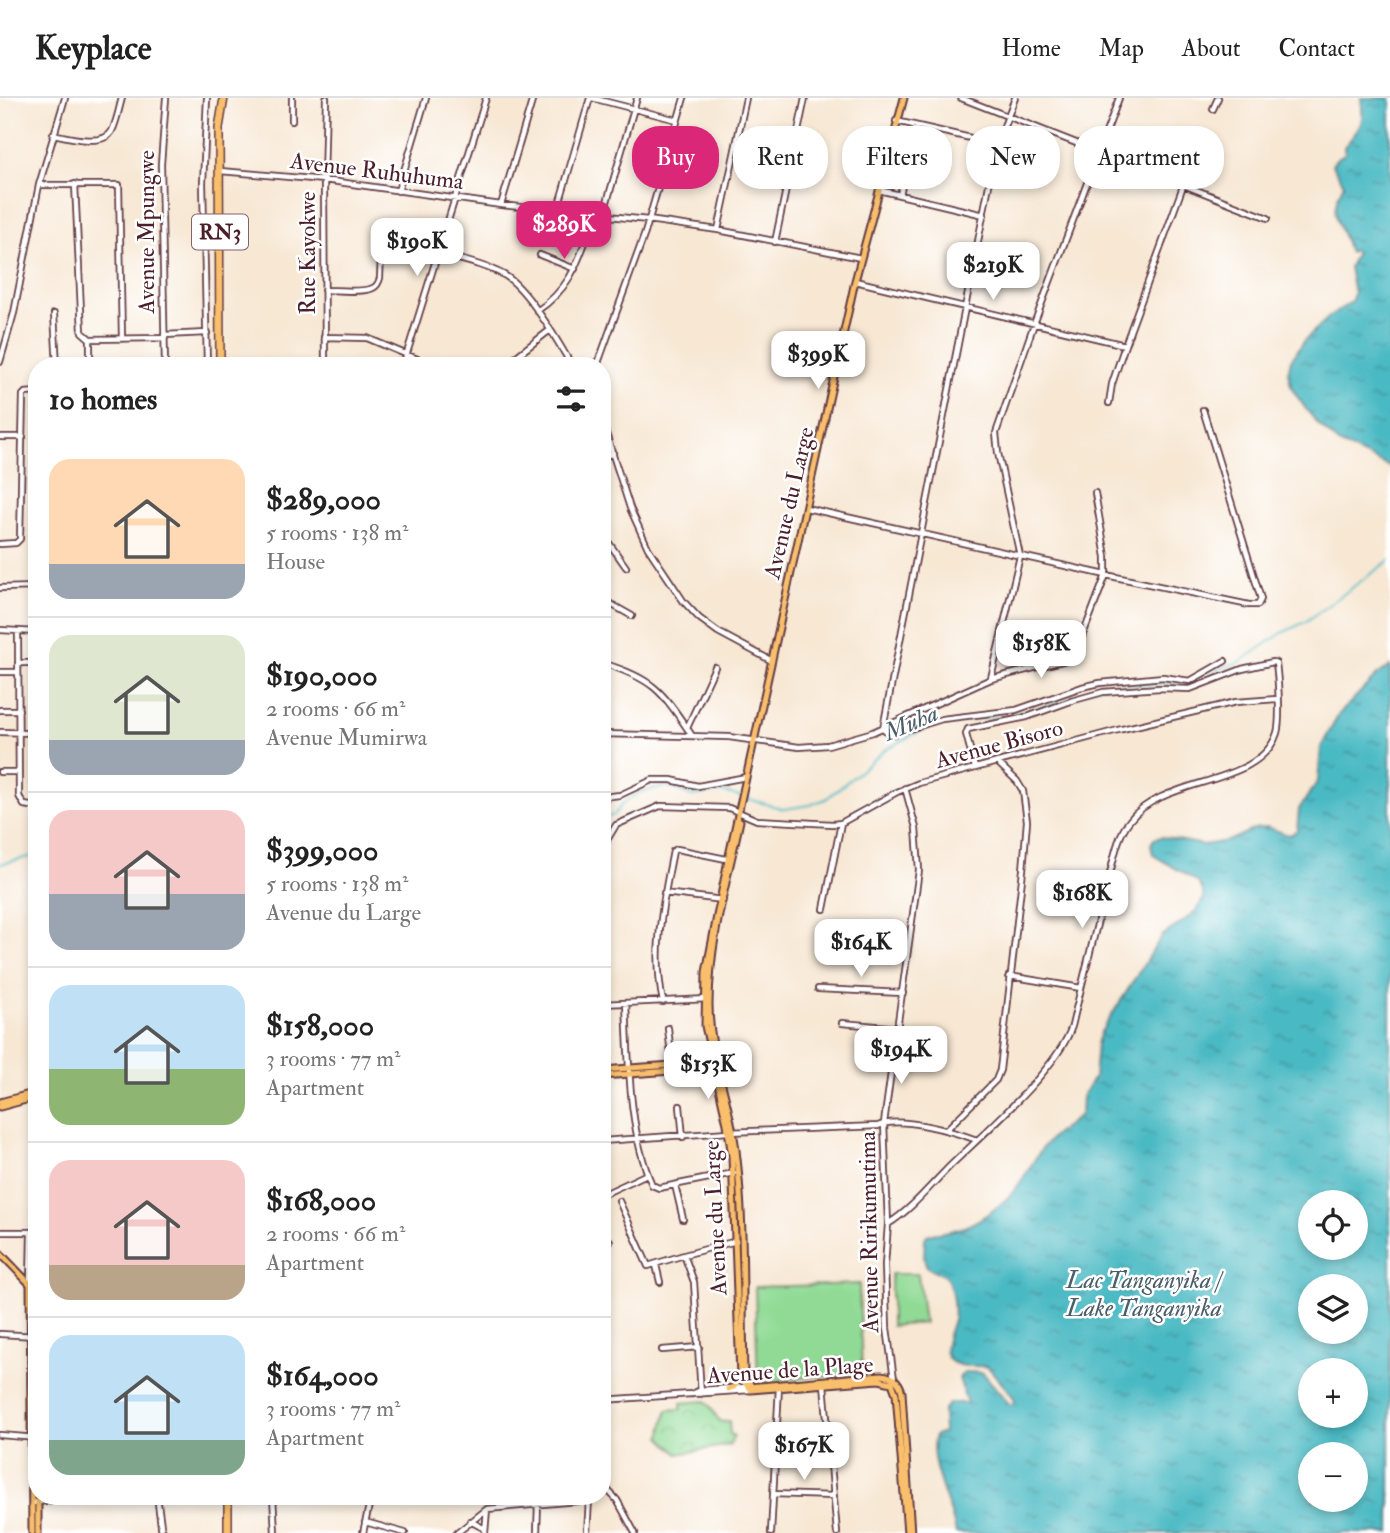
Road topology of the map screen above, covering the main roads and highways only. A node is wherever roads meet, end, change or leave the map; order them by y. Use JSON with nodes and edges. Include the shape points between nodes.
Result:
{"nodes":[{"id":1,"x":224,"y":98,"type":"edge"},
{"id":2,"x":904,"y":98,"type":"edge"},
{"id":3,"x":220,"y":357,"type":"edge"},
{"id":4,"x":752,"y":753,"type":"junction"},
{"id":5,"x":744,"y":792,"type":"junction"},
{"id":6,"x":715,"y":1065,"type":"junction"},
{"id":7,"x":611,"y":1071,"type":"edge"},
{"id":8,"x":629,"y":1072,"type":"junction"},
{"id":9,"x":611,"y":1075,"type":"edge"},
{"id":10,"x":28,"y":1094,"type":"edge"},
{"id":11,"x":28,"y":1099,"type":"edge"},
{"id":12,"x":0,"y":1101,"type":"edge"},
{"id":13,"x":0,"y":1107,"type":"edge"},
{"id":14,"x":0,"y":1253,"type":"edge"},
{"id":15,"x":28,"y":1279,"type":"edge"},
{"id":16,"x":741,"y":1354,"type":"junction"},
{"id":17,"x":740,"y":1377,"type":"junction"},
{"id":18,"x":728,"y":1389,"type":"road end"},
{"id":19,"x":751,"y":1389,"type":"junction"},
{"id":20,"x":36,"y":1505,"type":"edge"},
{"id":21,"x":36,"y":1505,"type":"edge"},
{"id":22,"x":228,"y":1505,"type":"edge"},
{"id":23,"x":32,"y":1533,"type":"edge"},
{"id":24,"x":38,"y":1533,"type":"edge"},
{"id":25,"x":228,"y":1533,"type":"edge"},
{"id":26,"x":909,"y":1533,"type":"edge"}],
"edges":[{"from":1,"to":3,"type":"highway","number":"RN3","via":[[219,128]]},
{"from":2,"to":4,"type":"main road","name":"Avenue du Large","via":[[855,281]]},
{"from":4,"to":5,"type":"main road","name":"Avenue du Large"},
{"from":4,"to":5,"type":"main road","name":"Avenue du Large"},
{"from":5,"to":6,"type":"main road","name":"Avenue du Large","via":[[709,956],[707,1000]]},
{"from":6,"to":8,"type":"main road"},
{"from":6,"to":16,"type":"main road","name":"Avenue du Large","via":[[736,1173]]},
{"from":7,"to":8,"type":"main road"},
{"from":8,"to":9,"type":"main road"},
{"from":10,"to":12,"type":"main road"},
{"from":11,"to":13,"type":"main road"},
{"from":14,"to":15,"type":"main road"},
{"from":16,"to":17,"type":"main road","name":"Avenue du Large"},
{"from":16,"to":19,"type":"main road","name":"Avenue du Large"},
{"from":17,"to":18,"type":"main road"},
{"from":17,"to":19,"type":"main road","name":"Avenue du Large"},
{"from":19,"to":26,"type":"main road","name":"Avenue de la Plage","via":[[893,1380]]},
{"from":20,"to":23,"type":"main road"},
{"from":21,"to":24,"type":"main road"},
{"from":22,"to":25,"type":"highway"}]}
